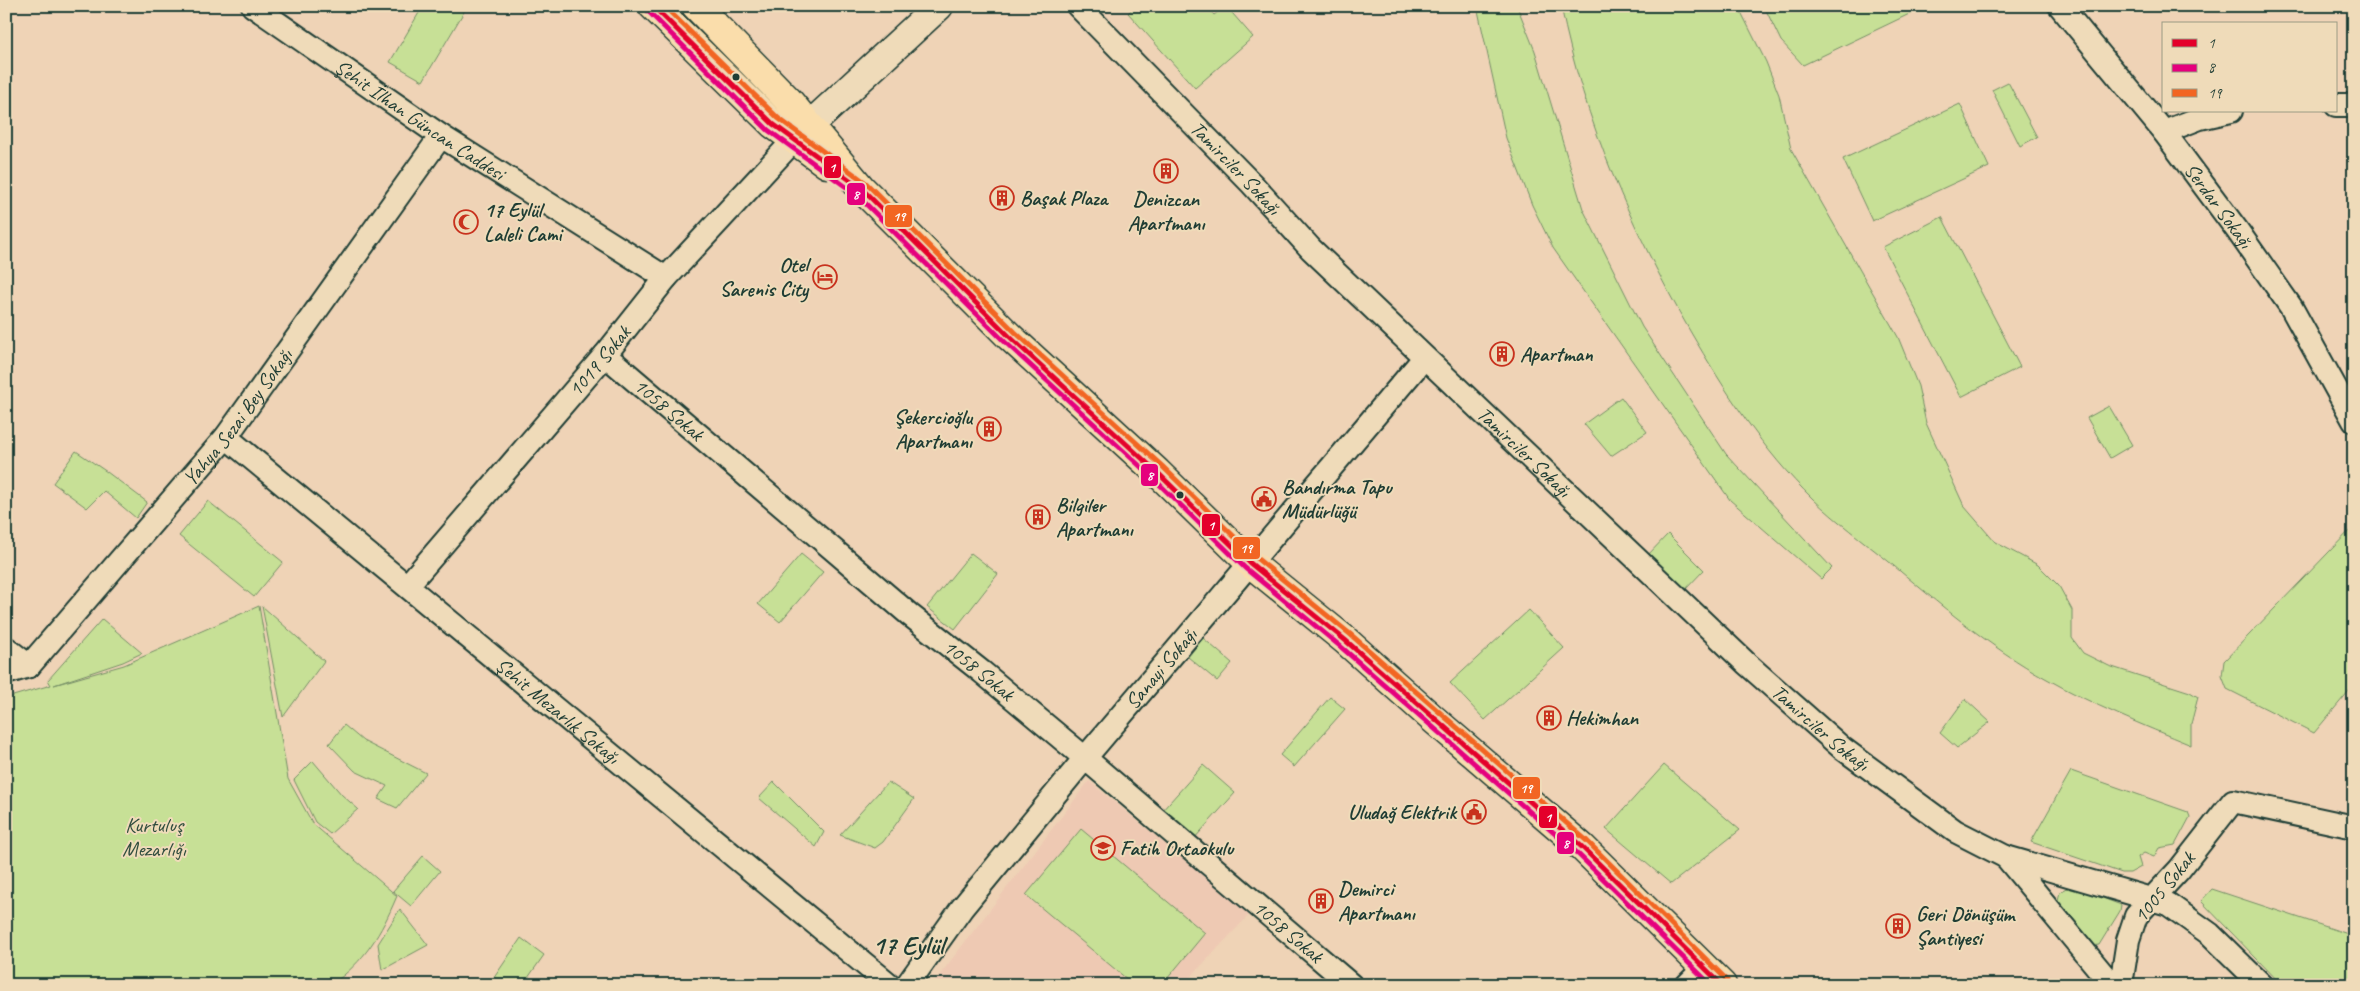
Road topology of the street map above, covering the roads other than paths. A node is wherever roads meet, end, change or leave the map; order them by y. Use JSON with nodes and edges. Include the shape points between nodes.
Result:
{"nodes":[{"id":1,"x":253,"y":6,"type":"edge"},
{"id":2,"x":653,"y":6,"type":"edge"},
{"id":3,"x":696,"y":6,"type":"edge"},
{"id":4,"x":940,"y":6,"type":"edge"},
{"id":5,"x":1078,"y":6,"type":"edge"},
{"id":6,"x":2060,"y":6,"type":"edge"},
{"id":7,"x":2338,"y":105,"type":"edge"},
{"id":8,"x":2354,"y":105,"type":"edge"},
{"id":9,"x":2227,"y":112,"type":"edge"},
{"id":10,"x":2164,"y":132,"type":"junction"},
{"id":11,"x":802,"y":133,"type":"junction"},
{"id":12,"x":441,"y":136,"type":"junction"},
{"id":13,"x":666,"y":278,"type":"junction"},
{"id":14,"x":604,"y":356,"type":"junction"},
{"id":15,"x":1424,"y":358,"type":"junction"},
{"id":16,"x":2354,"y":421,"type":"edge"},
{"id":17,"x":226,"y":437,"type":"junction"},
{"id":18,"x":1250,"y":563,"type":"junction"},
{"id":19,"x":407,"y":586,"type":"junction"},
{"id":20,"x":6,"y":648,"type":"edge"},
{"id":21,"x":29,"y":666,"type":"junction"},
{"id":22,"x":6,"y":673,"type":"edge"},
{"id":23,"x":1085,"y":758,"type":"junction"},
{"id":24,"x":2354,"y":827,"type":"edge"},
{"id":25,"x":2006,"y":856,"type":"junction"},
{"id":26,"x":2152,"y":898,"type":"junction"},
{"id":27,"x":1704,"y":979,"type":"edge"},
{"id":28,"x":890,"y":985,"type":"edge"},
{"id":29,"x":907,"y":985,"type":"edge"},
{"id":30,"x":1351,"y":985,"type":"edge"},
{"id":31,"x":2112,"y":985,"type":"edge"},
{"id":32,"x":2121,"y":985,"type":"edge"},
{"id":33,"x":2262,"y":985,"type":"edge"}],
"edges":[{"from":1,"to":12,"type":"street","name":"Şehit İlhan Güncan Caddesi"},
{"from":2,"to":11,"type":"main road","via":[[773,124]]},
{"from":3,"to":11,"type":"main road","via":[[788,100]]},
{"from":4,"to":11,"type":"main road"},
{"from":5,"to":15,"type":"street","name":"Tamirciler Sokağı","via":[[1311,249]]},
{"from":6,"to":10,"type":"street","name":"Serdar Sokağı"},
{"from":7,"to":8,"type":"street"},
{"from":9,"to":10,"type":"street"},
{"from":10,"to":16,"type":"street","name":"Serdar Sokağı","via":[[2291,307]]},
{"from":11,"to":13,"type":"street","name":"1019 Sokak"},
{"from":11,"to":18,"type":"main road","via":[[1010,337]]},
{"from":12,"to":13,"type":"street","name":"Şehit İlhan Güncan Caddesi"},
{"from":12,"to":17,"type":"street","name":"Yahya Sezai Bey Sokağı"},
{"from":13,"to":14,"type":"street","name":"1019 Sokak"},
{"from":14,"to":19,"type":"street","name":"1019 Sokak"},
{"from":14,"to":23,"type":"street","name":"1058 Sokak"},
{"from":15,"to":18,"type":"street","name":"Sanayi Sokağı"},
{"from":15,"to":25,"type":"street","name":"Tamirciler Sokağı","via":[[1747,664],[1842,748],[1955,831]]},
{"from":17,"to":19,"type":"street","name":"Şehit Mezarlık Sokağı"},
{"from":17,"to":21,"type":"street","name":"Yahya Sezai Bey Sokağı"},
{"from":18,"to":23,"type":"street","name":"Sanayi Sokağı"},
{"from":18,"to":27,"type":"main road","via":[[1345,640],[1582,847]]},
{"from":19,"to":28,"type":"street","name":"Şehit Mezarlık Sokağı"},
{"from":20,"to":21,"type":"street"},
{"from":21,"to":22,"type":"street"},
{"from":23,"to":29,"type":"street","name":"Sanayi Sokağı","via":[[962,908]]},
{"from":23,"to":30,"type":"street","name":"1058 Sokak"},
{"from":24,"to":26,"type":"street","name":"1005 Sokak","via":[[2233,801],[2179,870]]},
{"from":25,"to":26,"type":"street","name":"Tamirciler Sokağı"},
{"from":25,"to":31,"type":"street","name":"Tamirciler Sokağı"},
{"from":26,"to":32,"type":"street","name":"1005 Sokak","via":[[2132,923]]},
{"from":26,"to":33,"type":"street","name":"Tamirciler Sokağı","via":[[2168,904],[2210,934]]}]}
